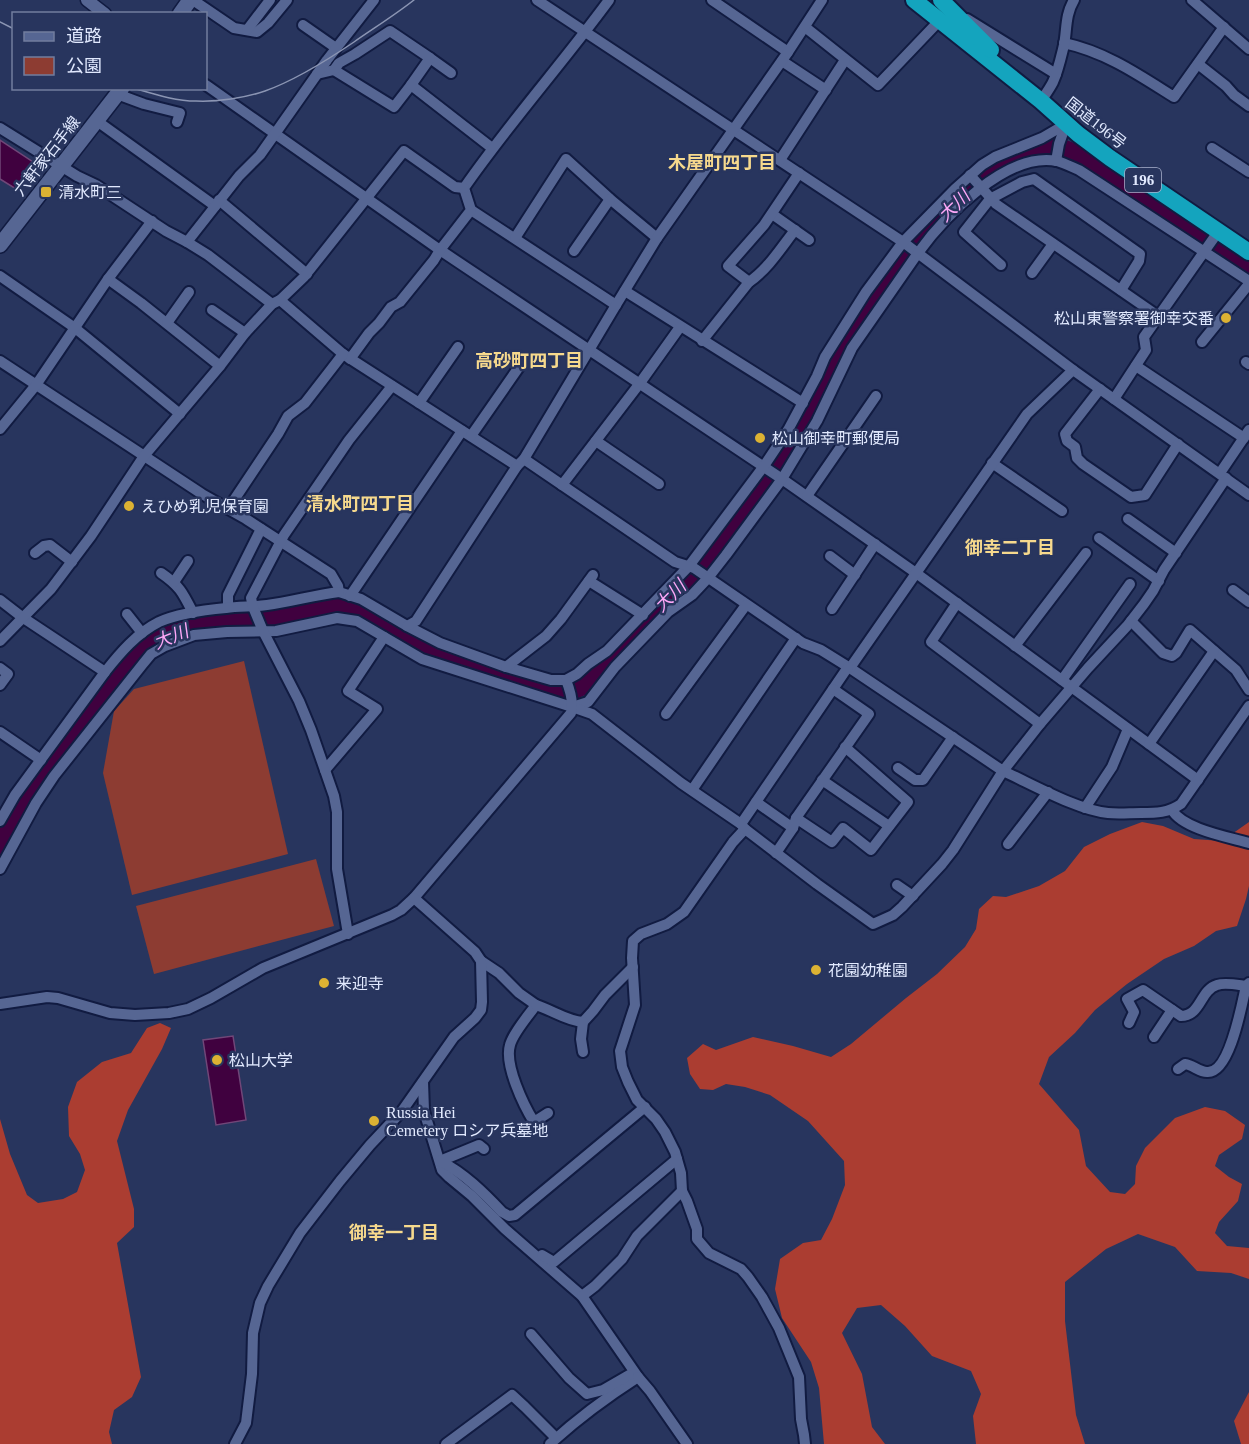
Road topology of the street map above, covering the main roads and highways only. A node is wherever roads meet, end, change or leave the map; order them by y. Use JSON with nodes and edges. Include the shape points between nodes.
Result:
{"nodes":[{"id":1,"x":192,"y":0,"type":"edge"},
{"id":2,"x":914,"y":0,"type":"edge"},
{"id":3,"x":943,"y":9,"type":"edge"},
{"id":4,"x":182,"y":12,"type":"edge"},
{"id":5,"x":120,"y":91,"type":"edge"},
{"id":6,"x":0,"y":245,"type":"edge"},
{"id":7,"x":1249,"y":252,"type":"edge"}],
"edges":[{"from":1,"to":4,"type":"main road"},
{"from":2,"to":3,"type":"highway","name":"国道196号","number":"196"},
{"from":3,"to":7,"type":"highway","name":"国道196号","number":"196","via":[[1066,124],[1216,234]]},
{"from":5,"to":6,"type":"main road","name":"六軒家石手線"}]}
